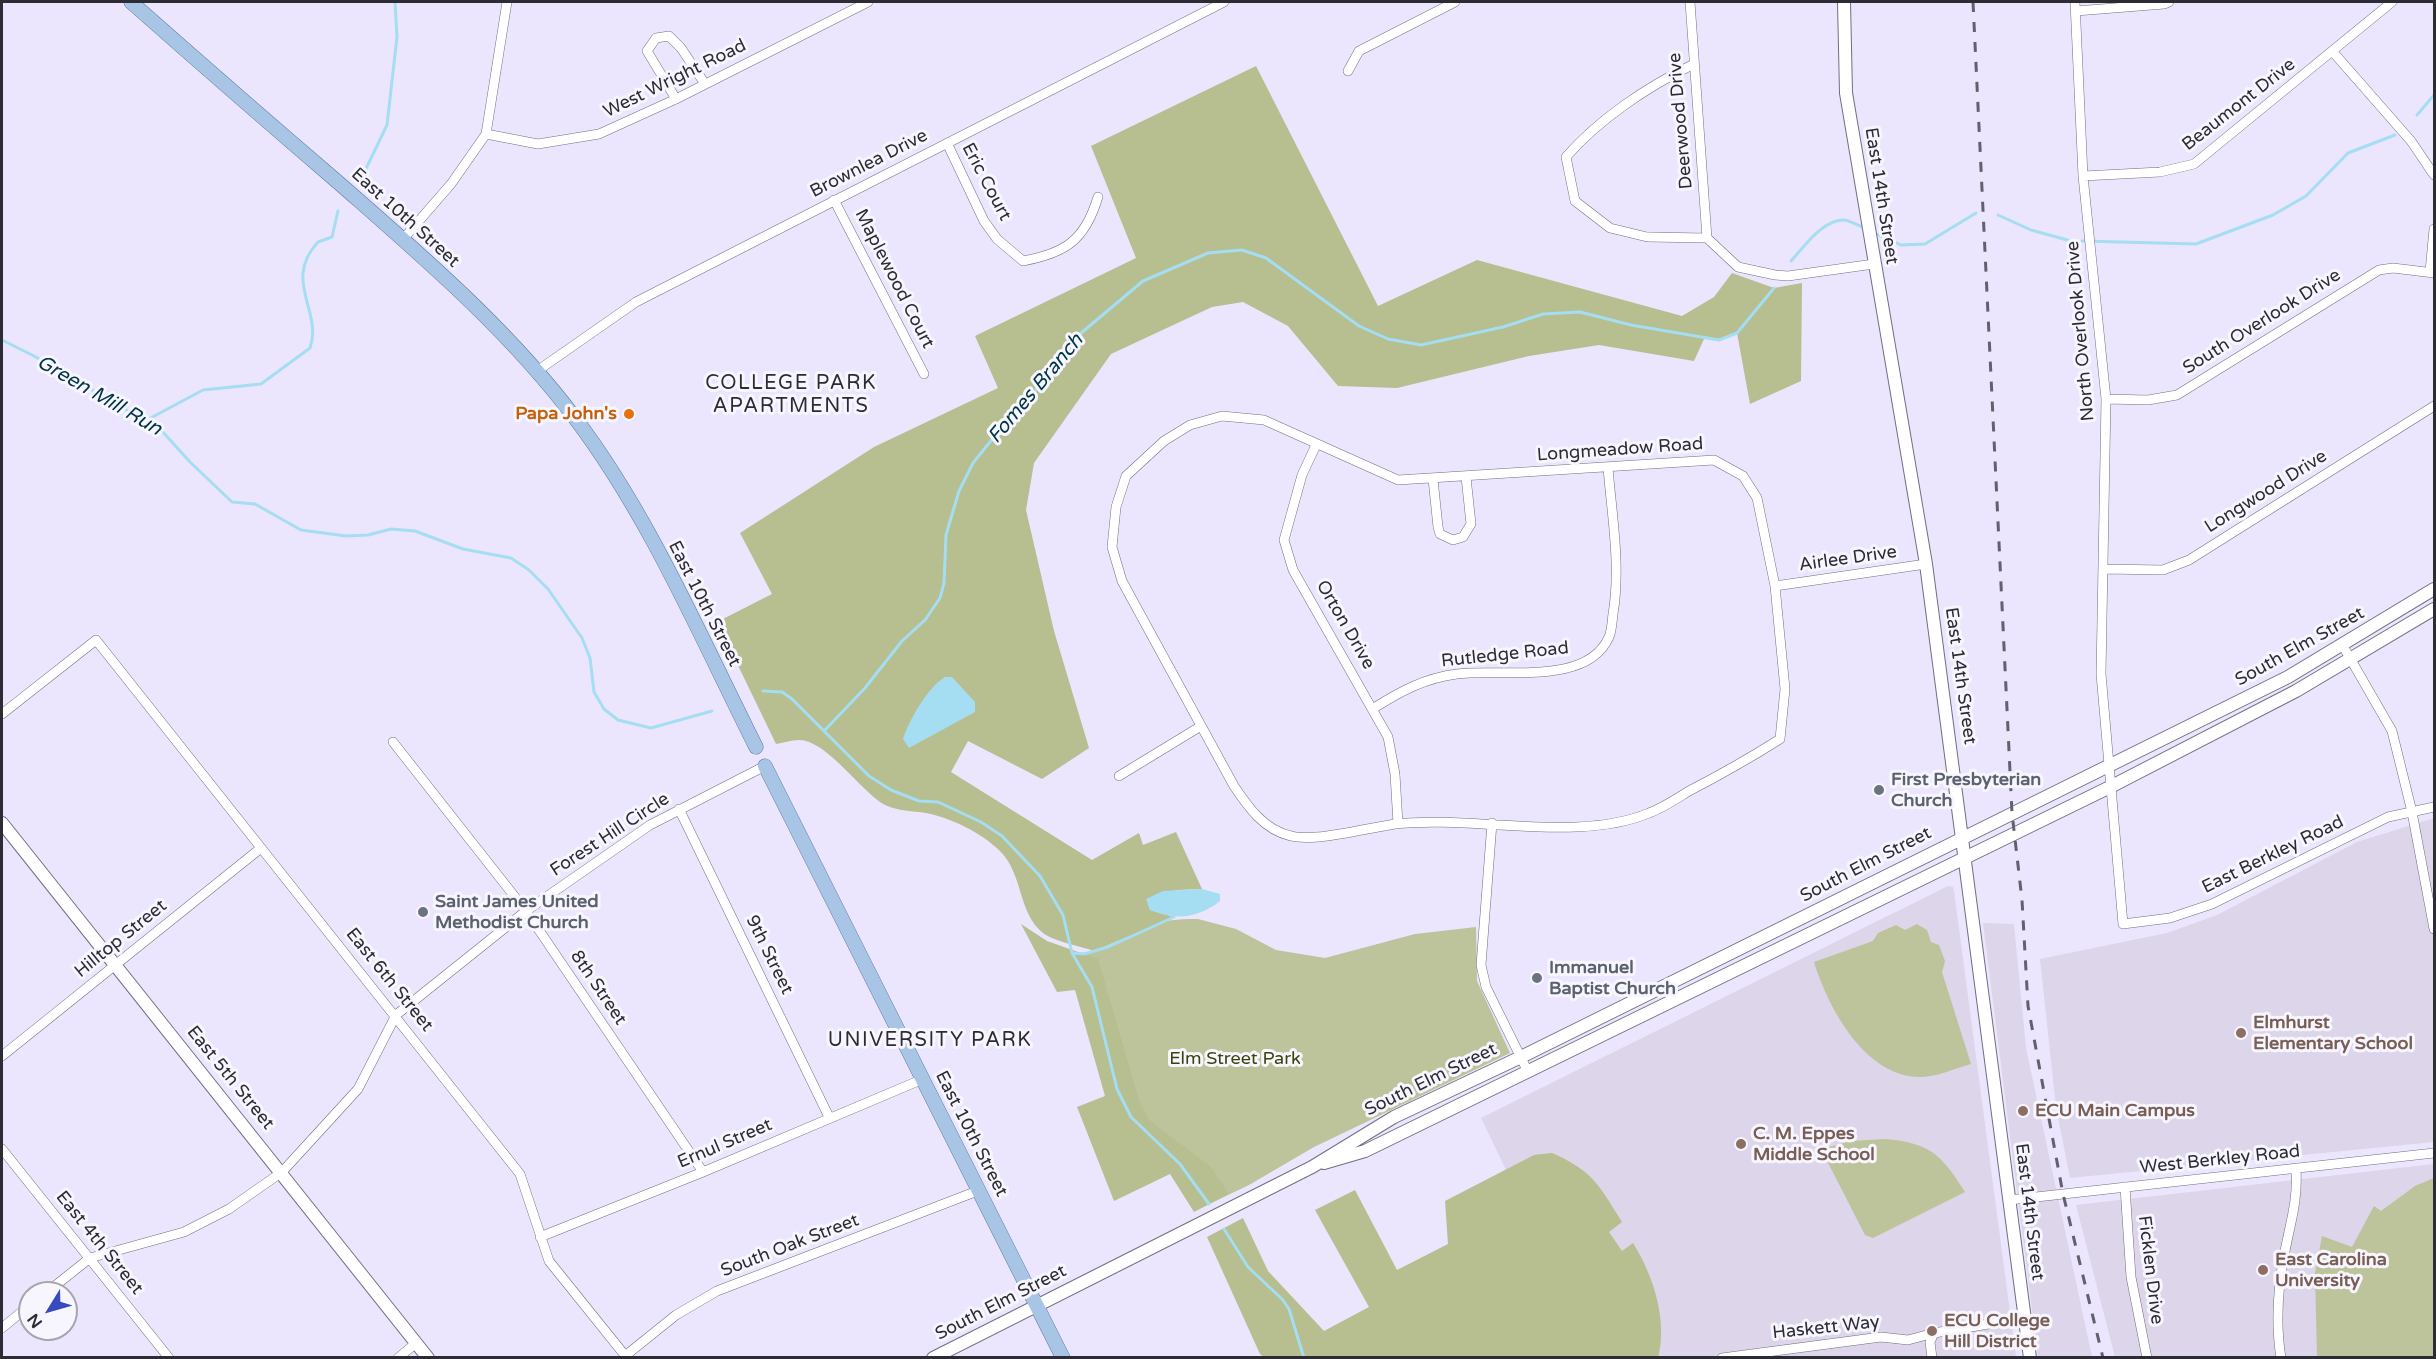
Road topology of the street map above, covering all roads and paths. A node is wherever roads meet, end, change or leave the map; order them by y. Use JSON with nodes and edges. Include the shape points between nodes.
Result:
{"nodes":[{"id":1,"x":131,"y":2,"type":"edge"},
{"id":2,"x":507,"y":2,"type":"edge"},
{"id":3,"x":868,"y":2,"type":"edge"},
{"id":4,"x":1224,"y":2,"type":"edge"},
{"id":5,"x":1455,"y":2,"type":"edge"},
{"id":6,"x":1690,"y":2,"type":"edge"},
{"id":7,"x":1844,"y":2,"type":"edge"},
{"id":8,"x":2169,"y":2,"type":"edge"},
{"id":9,"x":2392,"y":2,"type":"edge"},
{"id":10,"x":2076,"y":6,"type":"edge"},
{"id":11,"x":2333,"y":52,"type":"junction"},
{"id":12,"x":1692,"y":65,"type":"junction"},
{"id":13,"x":1348,"y":71,"type":"dead end"},
{"id":14,"x":705,"y":84,"type":"junction"},
{"id":15,"x":676,"y":99,"type":"junction"},
{"id":16,"x":486,"y":134,"type":"junction"},
{"id":17,"x":947,"y":143,"type":"junction"},
{"id":18,"x":2434,"y":175,"type":"edge"},
{"id":19,"x":2083,"y":176,"type":"junction"},
{"id":20,"x":1098,"y":197,"type":"dead end"},
{"id":21,"x":834,"y":200,"type":"junction"},
{"id":22,"x":2434,"y":229,"type":"edge"},
{"id":23,"x":404,"y":238,"type":"junction"},
{"id":24,"x":1707,"y":238,"type":"junction"},
{"id":25,"x":1874,"y":264,"type":"junction"},
{"id":26,"x":2432,"y":272,"type":"edge"},
{"id":27,"x":537,"y":371,"type":"junction"},
{"id":28,"x":924,"y":374,"type":"dead end"},
{"id":29,"x":2106,"y":399,"type":"junction"},
{"id":30,"x":2434,"y":406,"type":"edge"},
{"id":31,"x":1316,"y":445,"type":"junction"},
{"id":32,"x":1608,"y":468,"type":"junction"},
{"id":33,"x":1466,"y":477,"type":"junction"},
{"id":34,"x":1433,"y":479,"type":"junction"},
{"id":35,"x":1926,"y":564,"type":"junction"},
{"id":36,"x":2104,"y":569,"type":"junction"},
{"id":37,"x":1776,"y":586,"type":"junction"},
{"id":38,"x":2434,"y":590,"type":"edge"},
{"id":39,"x":2434,"y":609,"type":"edge"},
{"id":40,"x":2343,"y":646,"type":"junction"},
{"id":41,"x":2352,"y":661,"type":"junction"},
{"id":42,"x":2232,"y":706,"type":"junction"},
{"id":43,"x":1374,"y":708,"type":"junction"},
{"id":44,"x":2,"y":714,"type":"edge"},
{"id":45,"x":2240,"y":720,"type":"junction"},
{"id":46,"x":1201,"y":726,"type":"junction"},
{"id":47,"x":393,"y":741,"type":"dead end"},
{"id":48,"x":756,"y":747,"type":"joint"},
{"id":49,"x":765,"y":766,"type":"junction"},
{"id":50,"x":2108,"y":766,"type":"junction"},
{"id":51,"x":1119,"y":776,"type":"dead end"},
{"id":52,"x":2110,"y":787,"type":"junction"},
{"id":53,"x":2434,"y":807,"type":"edge"},
{"id":54,"x":679,"y":808,"type":"junction"},
{"id":55,"x":2412,"y":812,"type":"junction"},
{"id":56,"x":2,"y":823,"type":"edge"},
{"id":57,"x":1492,"y":823,"type":"junction"},
{"id":58,"x":1398,"y":824,"type":"junction"},
{"id":59,"x":1961,"y":838,"type":"junction"},
{"id":60,"x":261,"y":848,"type":"junction"},
{"id":61,"x":1964,"y":859,"type":"junction"},
{"id":62,"x":1847,"y":894,"type":"junction"},
{"id":63,"x":526,"y":910,"type":"junction"},
{"id":64,"x":1856,"y":912,"type":"junction"},
{"id":65,"x":2123,"y":924,"type":"joint"},
{"id":66,"x":2434,"y":929,"type":"edge"},
{"id":67,"x":1741,"y":948,"type":"junction"},
{"id":68,"x":1749,"y":962,"type":"junction"},
{"id":69,"x":116,"y":964,"type":"junction"},
{"id":70,"x":396,"y":1015,"type":"junction"},
{"id":71,"x":1602,"y":1015,"type":"junction"},
{"id":72,"x":1610,"y":1032,"type":"junction"},
{"id":73,"x":2,"y":1056,"type":"edge"},
{"id":74,"x":1521,"y":1057,"type":"junction"},
{"id":75,"x":1528,"y":1072,"type":"junction"},
{"id":76,"x":923,"y":1079,"type":"junction"},
{"id":77,"x":829,"y":1117,"type":"junction"},
{"id":78,"x":1394,"y":1117,"type":"junction"},
{"id":79,"x":1401,"y":1134,"type":"junction"},
{"id":80,"x":1358,"y":1136,"type":"junction"},
{"id":81,"x":2,"y":1149,"type":"edge"},
{"id":82,"x":1365,"y":1152,"type":"junction"},
{"id":83,"x":2434,"y":1154,"type":"edge"},
{"id":84,"x":1312,"y":1167,"type":"junction"},
{"id":85,"x":2295,"y":1168,"type":"junction"},
{"id":86,"x":282,"y":1172,"type":"junction"},
{"id":87,"x":703,"y":1172,"type":"junction"},
{"id":88,"x":2125,"y":1187,"type":"junction"},
{"id":89,"x":980,"y":1190,"type":"junction"},
{"id":90,"x":2010,"y":1200,"type":"junction"},
{"id":91,"x":540,"y":1237,"type":"junction"},
{"id":92,"x":90,"y":1258,"type":"junction"},
{"id":93,"x":61,"y":1281,"type":"edge"},
{"id":94,"x":1036,"y":1306,"type":"junction"},
{"id":95,"x":18,"y":1315,"type":"edge"},
{"id":96,"x":2025,"y":1318,"type":"junction"},
{"id":97,"x":2,"y":1328,"type":"edge"},
{"id":98,"x":1934,"y":1332,"type":"junction"},
{"id":99,"x":416,"y":1343,"type":"junction"},
{"id":100,"x":626,"y":1357,"type":"edge"},
{"id":101,"x":169,"y":1358,"type":"edge"},
{"id":102,"x":398,"y":1358,"type":"edge"},
{"id":103,"x":428,"y":1358,"type":"edge"},
{"id":104,"x":933,"y":1358,"type":"edge"},
{"id":105,"x":1063,"y":1358,"type":"edge"},
{"id":106,"x":1722,"y":1358,"type":"edge"},
{"id":107,"x":1932,"y":1358,"type":"edge"},
{"id":108,"x":2030,"y":1358,"type":"edge"},
{"id":109,"x":2147,"y":1358,"type":"edge"},
{"id":110,"x":2281,"y":1358,"type":"edge"}],
"edges":[{"from":1,"to":23,"type":"main road","name":"East 10th Street"},
{"from":2,"to":16,"type":"street"},
{"from":3,"to":14,"type":"street","name":"West Wright Road"},
{"from":4,"to":17,"type":"street","name":"Brownlea Drive"},
{"from":5,"to":13,"type":"street","via":[[1359,51]]},
{"from":6,"to":12,"type":"street","name":"Deerwood Drive"},
{"from":7,"to":25,"type":"street","name":"East 14th Street","via":[[1846,93]]},
{"from":8,"to":10,"type":"street"},
{"from":9,"to":11,"type":"street","name":"Beaumont Drive"},
{"from":10,"to":19,"type":"street","name":"North Overlook Drive"},
{"from":11,"to":18,"type":"street","via":[[2411,141]]},
{"from":11,"to":19,"type":"street","name":"Beaumont Drive","via":[[2194,164],[2160,172]]},
{"from":12,"to":24,"type":"street","name":"Deerwood Drive"},
{"from":12,"to":24,"type":"street","via":[[1668,77],[1586,134],[1566,157],[1575,201],[1610,228],[1647,237]]},
{"from":14,"to":15,"type":"street","name":"West Wright Road"},
{"from":14,"to":15,"type":"street","via":[[669,36],[656,39],[647,51]]},
{"from":15,"to":16,"type":"street","name":"West Wright Road","via":[[598,134],[538,144]]},
{"from":16,"to":23,"type":"street","via":[[451,184]]},
{"from":17,"to":20,"type":"street","name":"Eric Court","via":[[984,220],[997,239],[1023,261],[1049,256],[1074,242],[1091,220]]},
{"from":17,"to":21,"type":"street","name":"Brownlea Drive"},
{"from":19,"to":29,"type":"street","name":"North Overlook Drive"},
{"from":21,"to":27,"type":"street","name":"Brownlea Drive","via":[[636,302]]},
{"from":21,"to":28,"type":"street","name":"Maplewood Court"},
{"from":22,"to":26,"type":"street"},
{"from":23,"to":27,"type":"main road","name":"East 10th Street"},
{"from":24,"to":25,"type":"street","via":[[1738,267],[1775,275]]},
{"from":25,"to":35,"type":"street","name":"East 14th Street"},
{"from":26,"to":29,"type":"street","name":"South Overlook Drive","via":[[2379,270],[2177,395],[2148,400]]},
{"from":27,"to":48,"type":"main road","name":"East 10th Street","via":[[575,418],[620,485]]},
{"from":29,"to":36,"type":"street","name":"North Overlook Drive"},
{"from":30,"to":36,"type":"street","name":"Longwood Drive","via":[[2189,560],[2163,570]]},
{"from":31,"to":34,"type":"street","name":"Longmeadow Road","via":[[1398,480]]},
{"from":31,"to":43,"type":"street","name":"Orton Drive","via":[[1302,476],[1284,540],[1293,570]]},
{"from":31,"to":46,"type":"street","name":"Longmeadow Road","via":[[1264,420],[1222,416],[1190,425],[1164,441],[1126,476],[1116,507],[1112,547],[1122,581]]},
{"from":32,"to":33,"type":"street","name":"Longmeadow Road"},
{"from":32,"to":37,"type":"street","name":"Longmeadow Road","via":[[1714,460],[1743,476],[1757,498]]},
{"from":32,"to":43,"type":"street","name":"Rutledge Road","via":[[1618,585],[1609,637],[1592,660],[1562,669],[1458,674],[1415,683]]},
{"from":33,"to":34,"type":"street","name":"Longmeadow Road"},
{"from":33,"to":34,"type":"street","via":[[1471,524],[1463,537],[1453,540],[1440,534]]},
{"from":35,"to":37,"type":"street","name":"Airlee Drive"},
{"from":35,"to":59,"type":"street","name":"East 14th Street"},
{"from":36,"to":50,"type":"street","name":"North Overlook Drive","via":[[2101,674]]},
{"from":37,"to":57,"type":"street","name":"Longmeadow Road","via":[[1785,689],[1780,738],[1648,814],[1594,827]]},
{"from":38,"to":40,"type":"street","name":"South Elm Street"},
{"from":39,"to":41,"type":"street","name":"South Elm Street"},
{"from":40,"to":41,"type":"street"},
{"from":40,"to":42,"type":"street","name":"South Elm Street"},
{"from":41,"to":45,"type":"street","name":"South Elm Street"},
{"from":41,"to":55,"type":"street","via":[[2392,730]]},
{"from":42,"to":45,"type":"street"},
{"from":42,"to":50,"type":"street","name":"South Elm Street"},
{"from":43,"to":58,"type":"street","name":"Orton Drive","via":[[1388,736]]},
{"from":44,"to":60,"type":"street","name":"East 6th Street","via":[[96,640]]},
{"from":45,"to":52,"type":"street","name":"South Elm Street"},
{"from":46,"to":51,"type":"street"},
{"from":46,"to":58,"type":"street","name":"Longmeadow Road","via":[[1234,786],[1254,815],[1271,828],[1291,836],[1316,836]]},
{"from":47,"to":63,"type":"street","name":"8th Street"},
{"from":48,"to":49,"type":"street","name":"East 10th Street"},
{"from":49,"to":54,"type":"street","name":"Forest Hill Circle"},
{"from":49,"to":76,"type":"main road","name":"East 10th Street"},
{"from":50,"to":52,"type":"street","name":"North Overlook Drive"},
{"from":50,"to":59,"type":"street","name":"South Elm Street"},
{"from":52,"to":61,"type":"street","name":"South Elm Street"},
{"from":52,"to":65,"type":"street","name":"North Overlook Drive"},
{"from":53,"to":55,"type":"street","name":"East Berkley Road"},
{"from":54,"to":63,"type":"street","name":"Forest Hill Circle"},
{"from":54,"to":77,"type":"street","name":"9th Street"},
{"from":55,"to":65,"type":"street","name":"East Berkley Road","via":[[2388,818],[2212,904],[2170,918]]},
{"from":55,"to":66,"type":"street"},
{"from":56,"to":69,"type":"street","name":"East 5th Street"},
{"from":57,"to":58,"type":"street","name":"Longmeadow Road"},
{"from":57,"to":74,"type":"street","via":[[1481,965],[1486,987]]},
{"from":59,"to":61,"type":"street","name":"East 14th Street"},
{"from":59,"to":62,"type":"street","name":"South Elm Street"},
{"from":60,"to":69,"type":"street","name":"Hilltop Street"},
{"from":60,"to":70,"type":"street","name":"East 6th Street"},
{"from":61,"to":64,"type":"street","name":"South Elm Street"},
{"from":61,"to":90,"type":"street","name":"East 14th Street"},
{"from":62,"to":64,"type":"street"},
{"from":62,"to":67,"type":"street","name":"South Elm Street"},
{"from":63,"to":70,"type":"street","name":"Forest Hill Circle"},
{"from":63,"to":87,"type":"street","name":"8th Street"},
{"from":64,"to":68,"type":"street","name":"South Elm Street"},
{"from":67,"to":68,"type":"street"},
{"from":67,"to":71,"type":"street","name":"South Elm Street"},
{"from":68,"to":72,"type":"street","name":"South Elm Street"},
{"from":69,"to":73,"type":"street","name":"Hilltop Street"},
{"from":69,"to":86,"type":"street","name":"East 5th Street"},
{"from":70,"to":86,"type":"street","name":"Forest Hill Circle","via":[[358,1089]]},
{"from":70,"to":91,"type":"street","name":"East 6th Street","via":[[520,1174]]},
{"from":71,"to":72,"type":"street"},
{"from":71,"to":74,"type":"street","name":"South Elm Street"},
{"from":72,"to":75,"type":"street","name":"South Elm Street"},
{"from":74,"to":75,"type":"street"},
{"from":74,"to":78,"type":"street","name":"South Elm Street"},
{"from":75,"to":79,"type":"street","name":"South Elm Street"},
{"from":76,"to":77,"type":"street","name":"Ernul Street"},
{"from":76,"to":89,"type":"main road","name":"East 10th Street"},
{"from":77,"to":87,"type":"street","name":"Ernul Street"},
{"from":78,"to":79,"type":"street"},
{"from":78,"to":80,"type":"street","name":"South Elm Street"},
{"from":79,"to":82,"type":"street","name":"South Elm Street"},
{"from":80,"to":82,"type":"street"},
{"from":80,"to":84,"type":"street","name":"South Elm Street"},
{"from":81,"to":92,"type":"street","name":"East 4th Street"},
{"from":82,"to":84,"type":"street","name":"South Elm Street"},
{"from":83,"to":85,"type":"street","name":"West Berkley Road"},
{"from":84,"to":94,"type":"street","name":"South Elm Street"},
{"from":85,"to":88,"type":"street","name":"West Berkley Road"},
{"from":85,"to":110,"type":"street","via":[[2296,1205],[2277,1307]]},
{"from":86,"to":92,"type":"street","name":"Forest Hill Circle","via":[[229,1209],[184,1232]]},
{"from":86,"to":99,"type":"street","name":"East 5th Street"},
{"from":87,"to":91,"type":"street","name":"Ernul Street"},
{"from":88,"to":90,"type":"street","name":"West Berkley Road"},
{"from":88,"to":109,"type":"street","name":"Ficklen Drive","via":[[2131,1277]]},
{"from":89,"to":94,"type":"main road","name":"East 10th Street"},
{"from":89,"to":100,"type":"street","name":"South Oak Street","via":[[717,1291],[676,1315]]},
{"from":90,"to":96,"type":"street","name":"East 14th Street"},
{"from":91,"to":100,"type":"street","name":"East 6th Street","via":[[549,1261]]},
{"from":92,"to":93,"type":"street","name":"Forest Hill Circle"},
{"from":92,"to":101,"type":"street","name":"East 4th Street"},
{"from":94,"to":104,"type":"street","name":"South Elm Street"},
{"from":94,"to":105,"type":"main road","name":"East 10th Street"},
{"from":95,"to":97,"type":"street"},
{"from":96,"to":98,"type":"street","name":"Haskett Way"},
{"from":96,"to":108,"type":"street","name":"East 14th Street"},
{"from":98,"to":106,"type":"street","name":"Haskett Way","via":[[1908,1340],[1881,1337]]},
{"from":98,"to":107,"type":"street","via":[[1930,1342]]},
{"from":99,"to":102,"type":"street"},
{"from":99,"to":103,"type":"street","name":"East 5th Street"}]}
